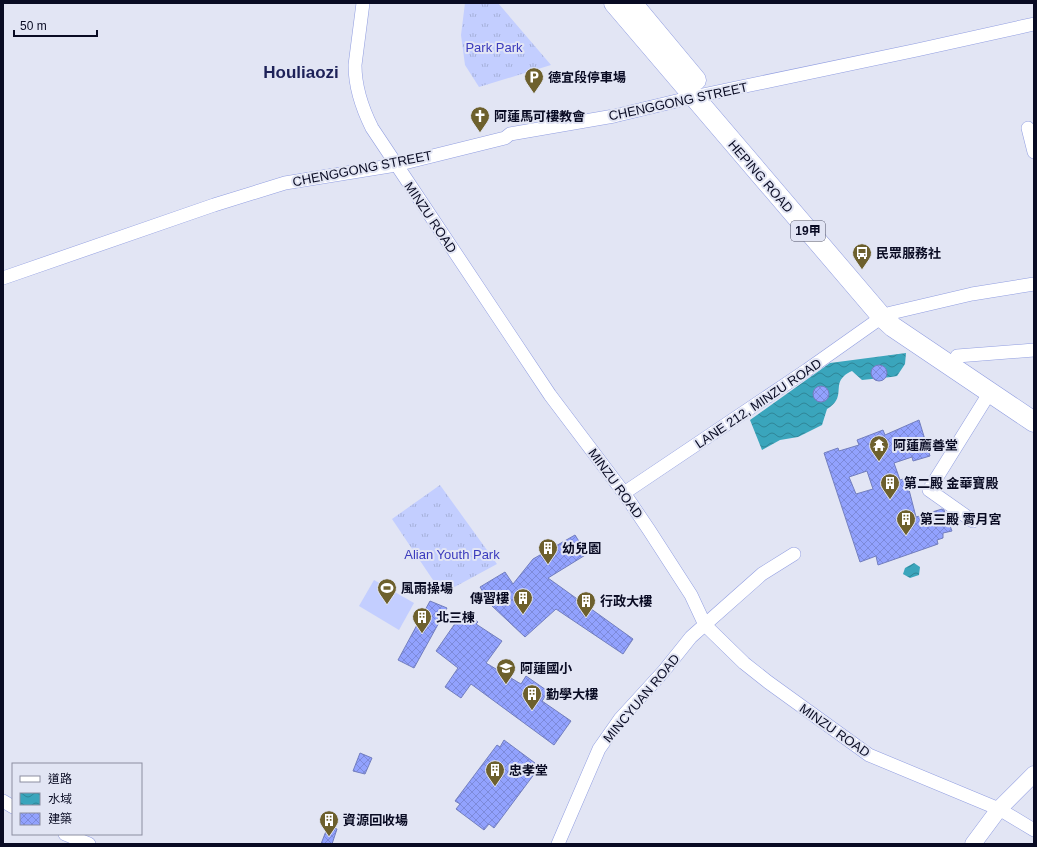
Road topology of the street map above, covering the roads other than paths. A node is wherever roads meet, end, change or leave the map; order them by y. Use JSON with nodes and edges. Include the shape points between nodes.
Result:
{"nodes":[{"id":1,"x":363,"y":3,"type":"edge"},
{"id":2,"x":614,"y":3,"type":"edge"},
{"id":3,"x":632,"y":3,"type":"edge"},
{"id":4,"x":1034,"y":24,"type":"edge"},
{"id":5,"x":701,"y":96,"type":"junction"},
{"id":6,"x":1028,"y":128,"type":"dead end"},
{"id":7,"x":1034,"y":152,"type":"edge"},
{"id":8,"x":396,"y":165,"type":"junction"},
{"id":9,"x":3,"y":278,"type":"edge"},
{"id":10,"x":1034,"y":284,"type":"edge"},
{"id":11,"x":886,"y":315,"type":"junction"},
{"id":12,"x":1034,"y":350,"type":"edge"},
{"id":13,"x":957,"y":356,"type":"junction"},
{"id":14,"x":990,"y":392,"type":"junction"},
{"id":15,"x":1034,"y":409,"type":"edge"},
{"id":16,"x":1034,"y":422,"type":"edge"},
{"id":17,"x":624,"y":493,"type":"junction"},
{"id":18,"x":973,"y":521,"type":"dead end"},
{"id":19,"x":794,"y":554,"type":"dead end"},
{"id":20,"x":705,"y":625,"type":"junction"},
{"id":21,"x":1034,"y":774,"type":"edge"},
{"id":22,"x":3,"y":801,"type":"edge"},
{"id":23,"x":12,"y":806,"type":"edge"},
{"id":24,"x":999,"y":809,"type":"junction"},
{"id":25,"x":1034,"y":830,"type":"edge"},
{"id":26,"x":67,"y":835,"type":"edge"},
{"id":27,"x":89,"y":844,"type":"edge"},
{"id":28,"x":558,"y":844,"type":"edge"},
{"id":29,"x":973,"y":844,"type":"edge"}],
"edges":[{"from":1,"to":8,"type":"street","name":"MINZU ROAD","via":[[355,65],[357,88],[362,108],[372,128]]},
{"from":2,"to":5,"type":"main road","name":"HEPING ROAD","number":"19甲"},
{"from":3,"to":5,"type":"main road","name":"HEPING ROAD","number":"19甲"},
{"from":4,"to":5,"type":"street","name":"CHENGGONG STREET"},
{"from":5,"to":8,"type":"street","name":"CHENGGONG STREET","via":[[614,116],[510,134],[505,138]]},
{"from":5,"to":11,"type":"main road","name":"HEPING ROAD","number":"19甲"},
{"from":6,"to":7,"type":"street"},
{"from":8,"to":9,"type":"street","name":"CHENGGONG STREET","via":[[285,183],[214,204]]},
{"from":8,"to":17,"type":"street","name":"MINZU ROAD","via":[[550,395]]},
{"from":10,"to":11,"type":"street","via":[[972,294]]},
{"from":11,"to":13,"type":"main road","name":"HEPING ROAD","number":"19甲"},
{"from":11,"to":14,"type":"main road","name":"HEPING ROAD","number":"19甲","via":[[893,327]]},
{"from":11,"to":17,"type":"street","name":"LANE 212, MINZU ROAD"},
{"from":12,"to":13,"type":"street"},
{"from":13,"to":15,"type":"main road","name":"HEPING ROAD","number":"19甲"},
{"from":14,"to":16,"type":"main road","name":"HEPING ROAD","number":"19甲"},
{"from":14,"to":18,"type":"street","via":[[929,490]]},
{"from":17,"to":20,"type":"street","name":"MINZU ROAD","via":[[691,595]]},
{"from":19,"to":20,"type":"street","name":"MINCYUAN ROAD","via":[[762,574]]},
{"from":20,"to":24,"type":"street","name":"MINZU ROAD","via":[[744,663],[869,756]]},
{"from":20,"to":28,"type":"street","name":"MINCYUAN ROAD","via":[[691,637],[609,733],[599,749]]},
{"from":21,"to":24,"type":"street"},
{"from":22,"to":23,"type":"street"},
{"from":24,"to":25,"type":"street","name":"MINZU ROAD"},
{"from":24,"to":29,"type":"street"},
{"from":26,"to":27,"type":"street"}]}
